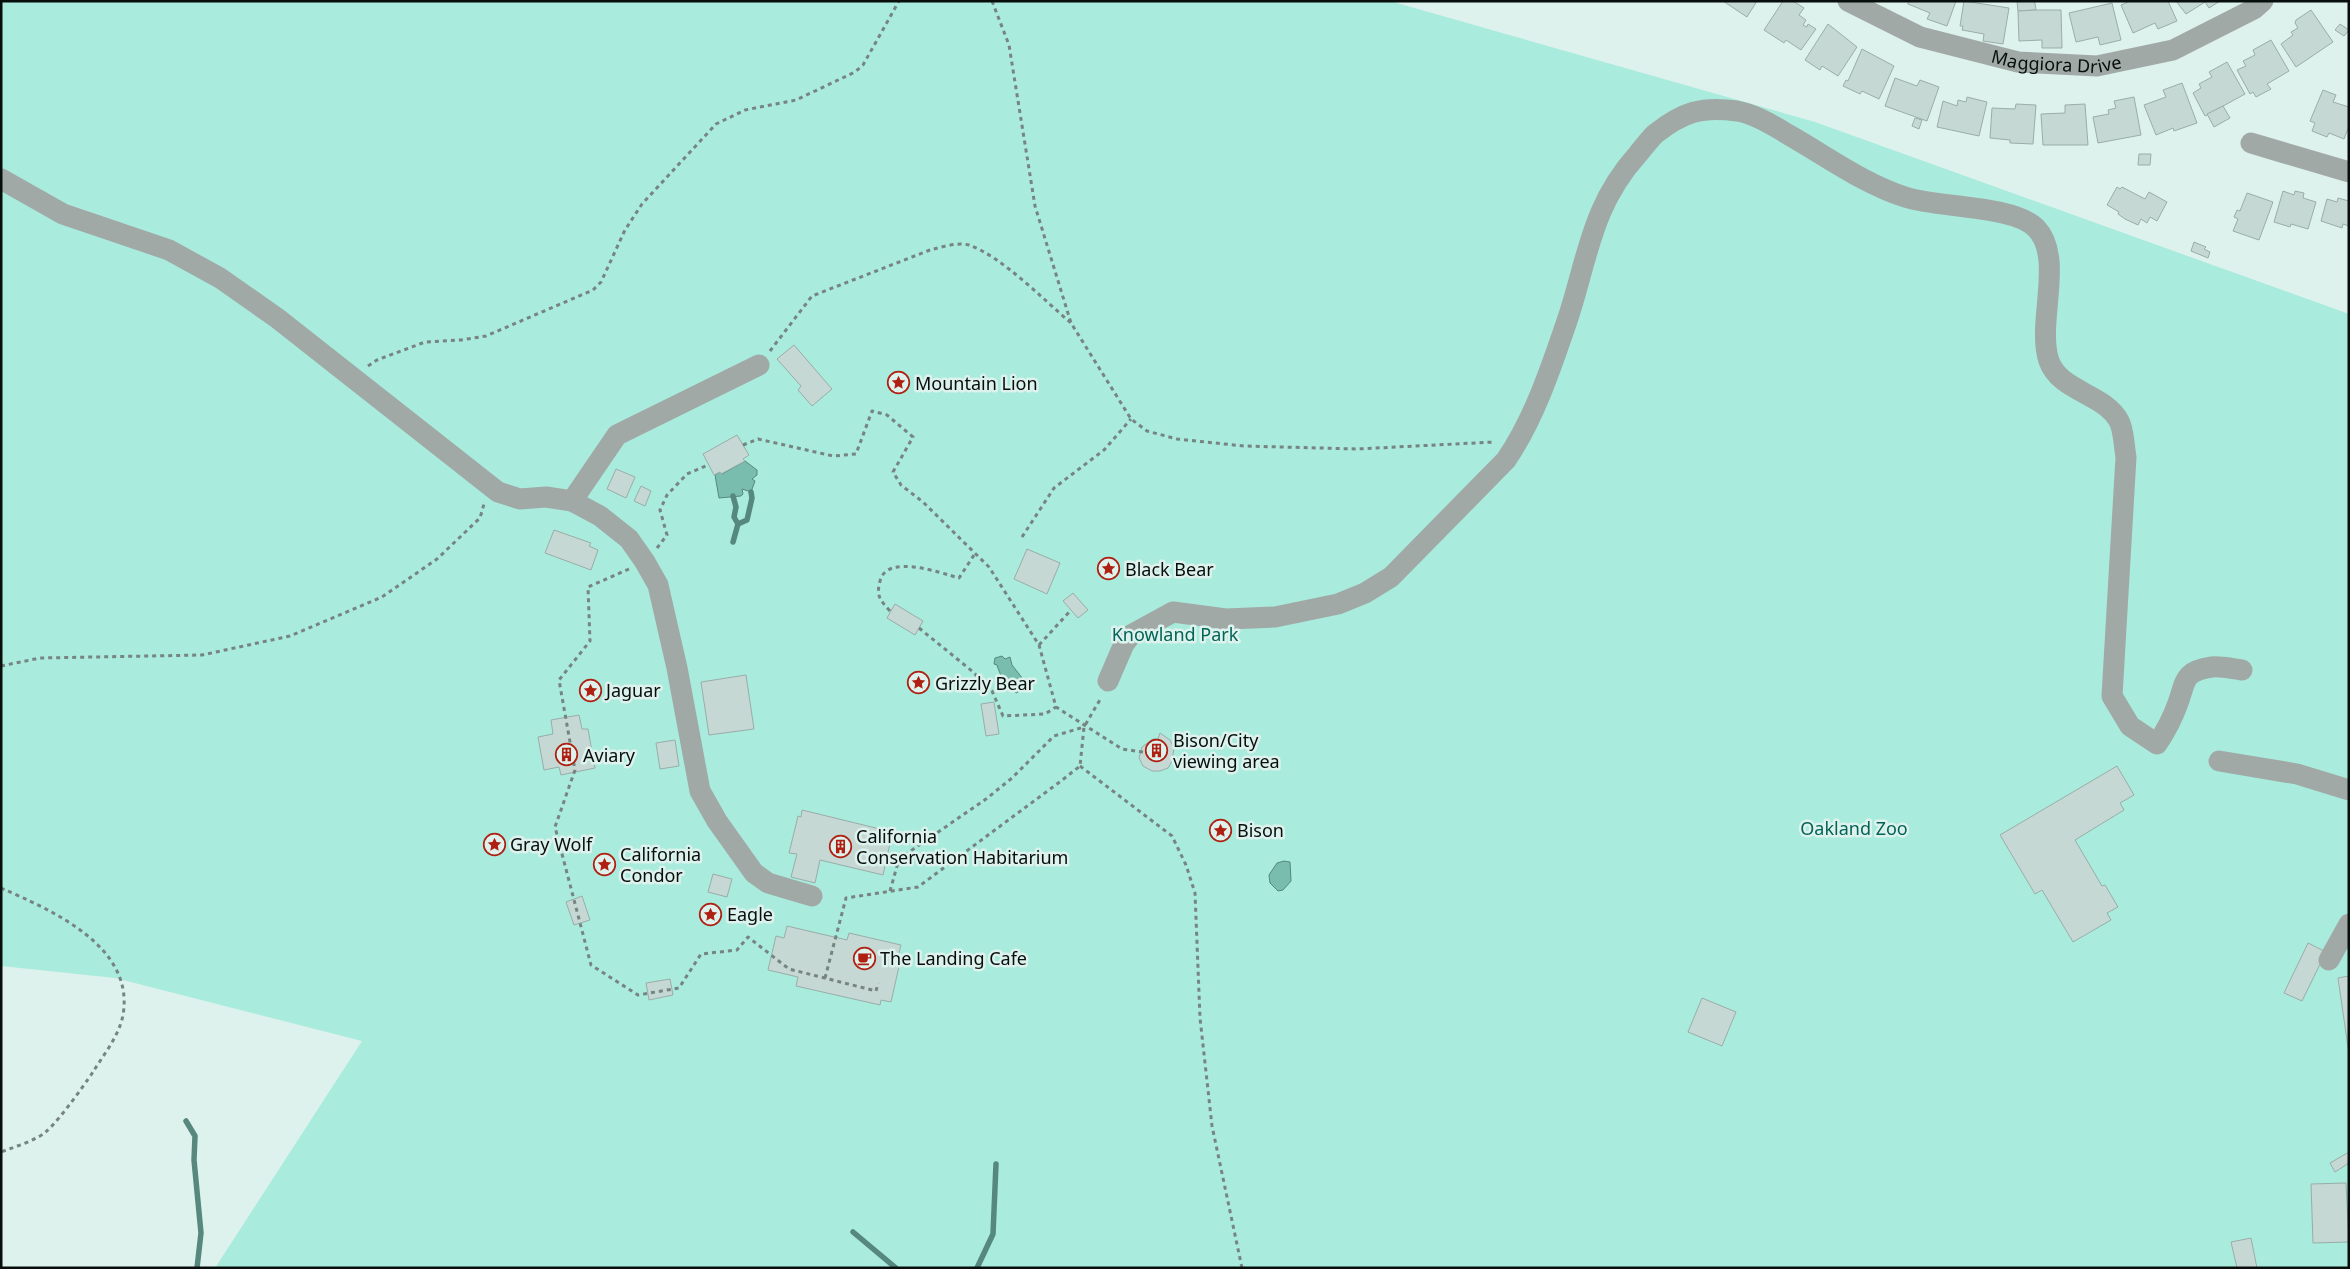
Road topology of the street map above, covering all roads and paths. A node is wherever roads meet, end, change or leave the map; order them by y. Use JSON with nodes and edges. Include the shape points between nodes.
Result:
{"nodes":[{"id":1,"x":899,"y":1,"type":"edge"},
{"id":2,"x":992,"y":1,"type":"edge"},
{"id":3,"x":1848,"y":1,"type":"edge"},
{"id":4,"x":2263,"y":1,"type":"edge"},
{"id":5,"x":2251,"y":143,"type":"dead end"},
{"id":6,"x":2349,"y":172,"type":"edge"},
{"id":7,"x":1,"y":179,"type":"edge"},
{"id":8,"x":1071,"y":323,"type":"junction"},
{"id":9,"x":759,"y":365,"type":"joint"},
{"id":10,"x":352,"y":380,"type":"junction"},
{"id":11,"x":1130,"y":419,"type":"junction"},
{"id":12,"x":1518,"y":441,"type":"junction"},
{"id":13,"x":743,"y":445,"type":"dead end"},
{"id":14,"x":708,"y":465,"type":"dead end"},
{"id":15,"x":489,"y":486,"type":"junction"},
{"id":16,"x":572,"y":501,"type":"junction"},
{"id":17,"x":1022,"y":537,"type":"dead end"},
{"id":18,"x":976,"y":552,"type":"junction"},
{"id":19,"x":645,"y":562,"type":"junction"},
{"id":20,"x":1071,"y":610,"type":"dead end"},
{"id":21,"x":890,"y":611,"type":"dead end"},
{"id":22,"x":919,"y":628,"type":"dead end"},
{"id":23,"x":1039,"y":645,"type":"junction"},
{"id":24,"x":1,"y":666,"type":"edge"},
{"id":25,"x":2242,"y":670,"type":"dead end"},
{"id":26,"x":1108,"y":681,"type":"joint"},
{"id":27,"x":1056,"y":707,"type":"junction"},
{"id":28,"x":1084,"y":727,"type":"junction"},
{"id":29,"x":1156,"y":754,"type":"dead end"},
{"id":30,"x":2218,"y":761,"type":"dead end"},
{"id":31,"x":1080,"y":766,"type":"junction"},
{"id":32,"x":2349,"y":790,"type":"edge"},
{"id":33,"x":1,"y":888,"type":"edge"},
{"id":34,"x":890,"y":891,"type":"junction"},
{"id":35,"x":812,"y":896,"type":"dead end"},
{"id":36,"x":2349,"y":924,"type":"edge"},
{"id":37,"x":2329,"y":960,"type":"dead end"},
{"id":38,"x":825,"y":978,"type":"junction"},
{"id":39,"x":878,"y":984,"type":"dead end"},
{"id":40,"x":1,"y":1152,"type":"edge"},
{"id":41,"x":1242,"y":1268,"type":"edge"}],
"edges":[{"from":1,"to":10,"type":"path","via":[[863,65],[855,72],[796,100],[728,116],[702,137],[642,204],[625,230],[601,282],[593,290],[486,336],[425,342],[377,360]]},
{"from":2,"to":8,"type":"path","via":[[1009,45],[1035,206]]},
{"from":3,"to":4,"type":"street","name":"Maggiora Drive","via":[[1920,37],[2018,62],[2097,66],[2173,50],[2254,9]]},
{"from":5,"to":6,"type":"street"},
{"from":7,"to":10,"type":"street","via":[[64,214],[169,250],[220,278],[277,318]]},
{"from":8,"to":9,"type":"path","via":[[1000,262],[968,245],[950,245],[812,296]]},
{"from":8,"to":11,"type":"path"},
{"from":9,"to":16,"type":"street","via":[[617,435]]},
{"from":10,"to":15,"type":"street"},
{"from":11,"to":12,"type":"path","via":[[1147,432],[1177,439],[1244,446],[1357,449]]},
{"from":11,"to":17,"type":"path","via":[[1104,450],[1054,488]]},
{"from":12,"to":25,"type":"street","via":[[1567,321],[1597,217],[1612,189],[1654,135],[1681,117],[1700,109],[1741,111],[1771,124],[1904,197],[2012,215],[2036,228],[2045,245],[2049,267],[2044,339],[2050,363],[2060,378],[2104,404],[2120,422],[2126,457],[2112,696],[2130,726],[2157,744],[2179,702],[2183,683],[2194,672],[2212,667]]},
{"from":12,"to":26,"type":"street","via":[[1506,460],[1391,577],[1365,593],[1338,604],[1275,617],[1226,619],[1173,612],[1131,635]]},
{"from":13,"to":18,"type":"path","via":[[758,439],[833,456],[856,454],[872,411],[887,415],[913,437],[893,472],[901,485]]},
{"from":14,"to":19,"type":"path","via":[[687,474],[667,495],[660,510],[667,535]]},
{"from":15,"to":16,"type":"street","via":[[520,499],[546,497]]},
{"from":15,"to":24,"type":"path","via":[[480,518],[436,559],[382,597],[290,636],[202,655],[40,658]]},
{"from":16,"to":19,"type":"street","via":[[619,530]]},
{"from":18,"to":21,"type":"path","via":[[959,578],[904,564],[893,568],[881,577],[877,592]]},
{"from":18,"to":23,"type":"path","via":[[989,566]]},
{"from":19,"to":35,"type":"street","via":[[658,586],[700,791],[716,821],[754,873],[768,884]]},
{"from":19,"to":38,"type":"path","via":[[588,587],[590,641],[560,680],[575,770],[555,827],[592,965],[638,995],[663,991],[679,988],[701,954],[737,950],[748,937],[789,969]]},
{"from":20,"to":23,"type":"path"},
{"from":22,"to":27,"type":"path","via":[[972,670],[992,691],[1003,716],[1045,714]]},
{"from":23,"to":27,"type":"path"},
{"from":26,"to":28,"type":"path"},
{"from":27,"to":28,"type":"path"},
{"from":28,"to":29,"type":"path","via":[[1122,749]]},
{"from":28,"to":31,"type":"path"},
{"from":28,"to":34,"type":"path","via":[[1054,736],[986,799],[898,859]]},
{"from":30,"to":32,"type":"street","via":[[2297,774]]},
{"from":31,"to":34,"type":"path","via":[[918,887]]},
{"from":31,"to":41,"type":"path","via":[[1172,836],[1186,864],[1195,894],[1200,1018],[1212,1126]]},
{"from":33,"to":40,"type":"path","via":[[56,912],[80,929],[116,968],[123,987],[123,1015],[113,1042],[77,1095],[42,1136]]},
{"from":34,"to":38,"type":"path","via":[[846,898]]},
{"from":36,"to":37,"type":"street"},
{"from":38,"to":39,"type":"path","via":[[876,990]]}]}
